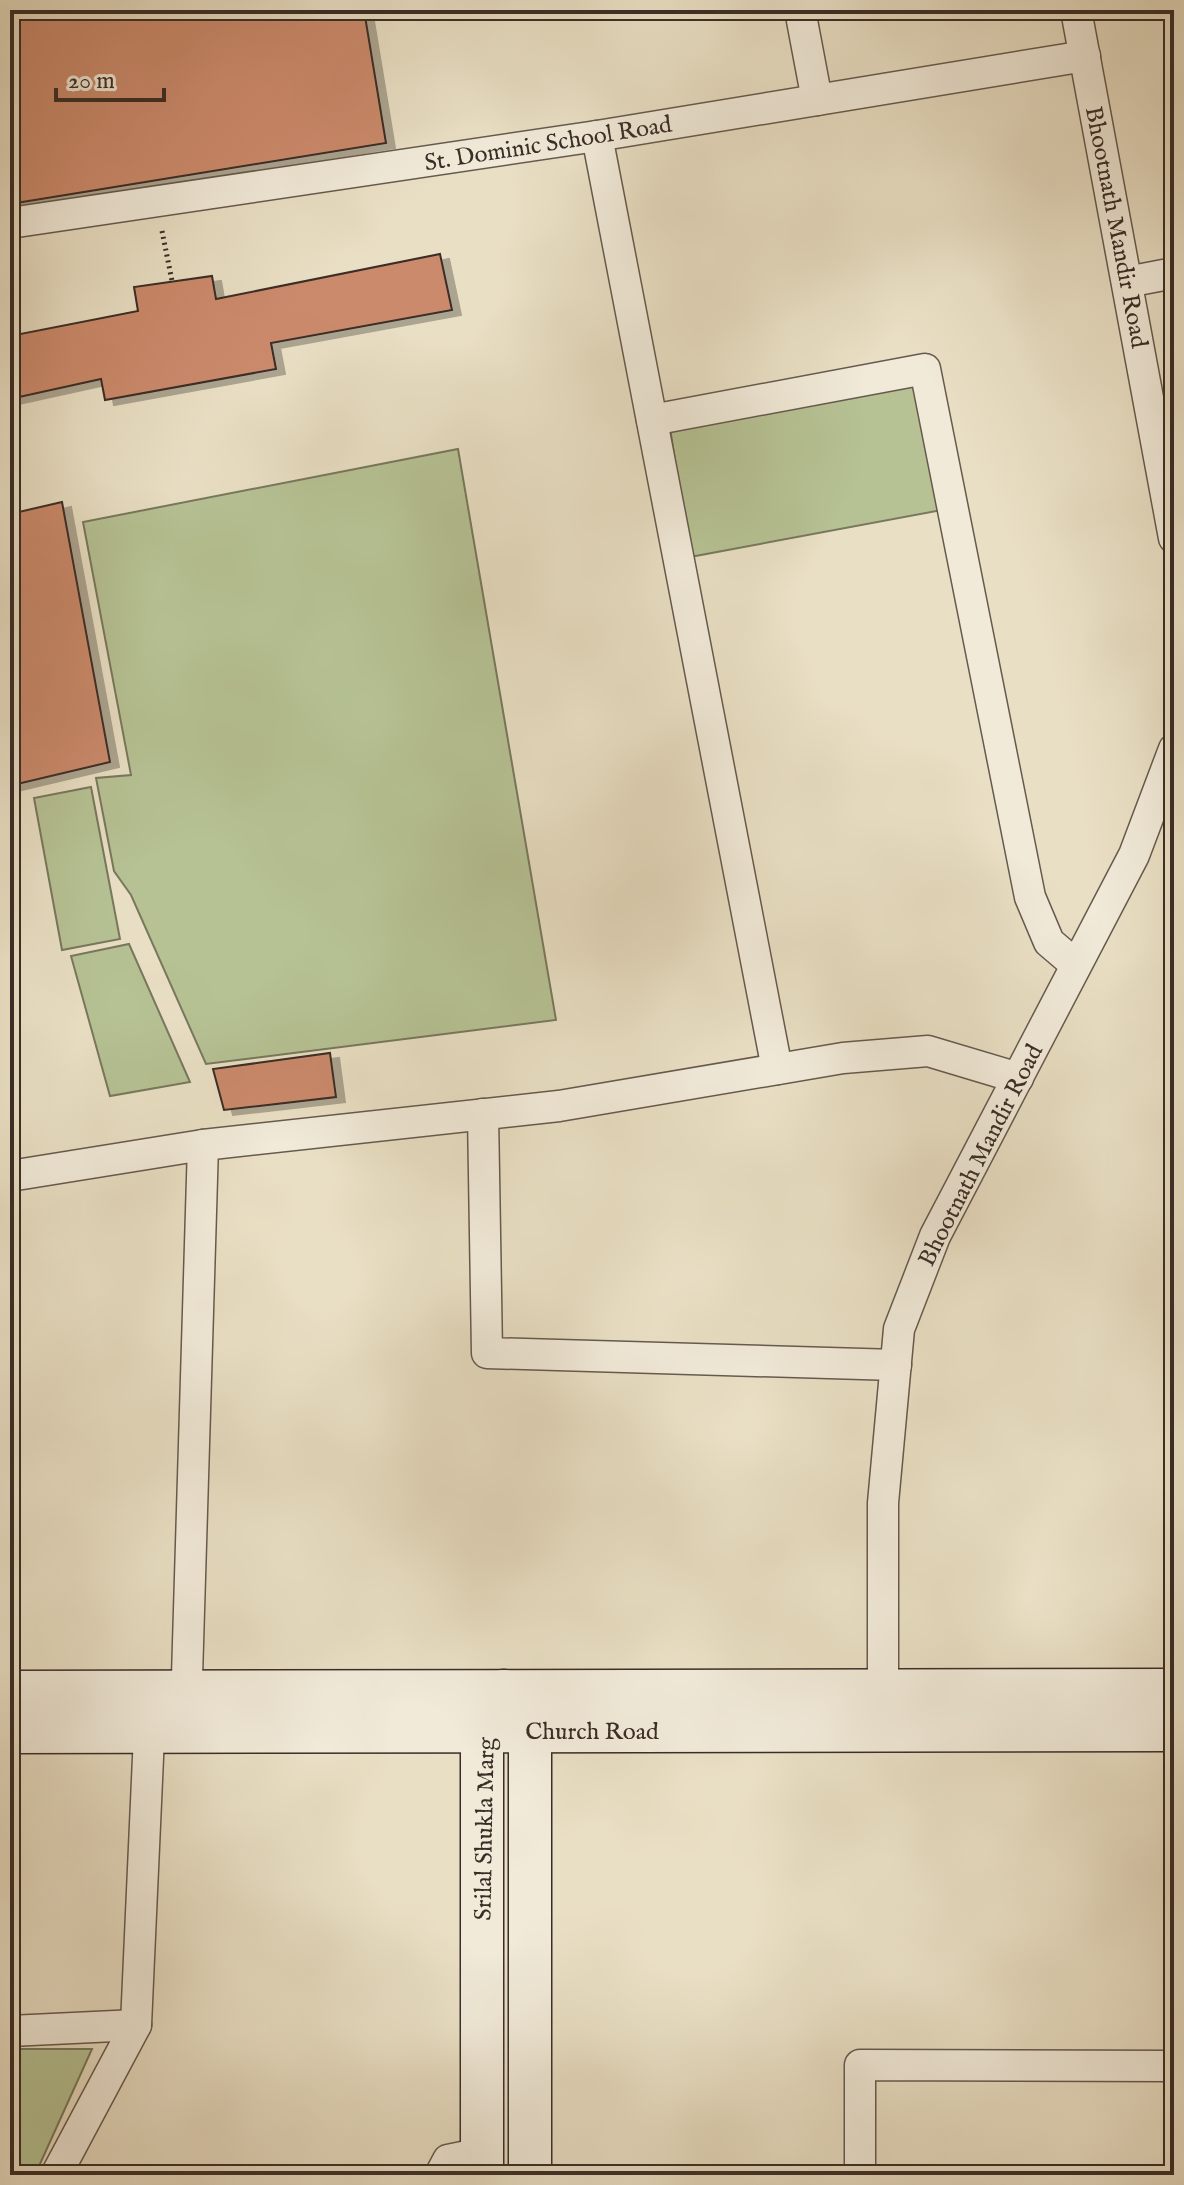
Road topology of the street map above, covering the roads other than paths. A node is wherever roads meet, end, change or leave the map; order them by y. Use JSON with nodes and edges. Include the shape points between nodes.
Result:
{"nodes":[{"id":1,"x":800,"y":10,"type":"edge"},
{"id":2,"x":1076,"y":10,"type":"edge"},
{"id":3,"x":1085,"y":56,"type":"junction"},
{"id":4,"x":817,"y":100,"type":"junction"},
{"id":5,"x":597,"y":136,"type":"junction"},
{"id":6,"x":10,"y":223,"type":"edge"},
{"id":7,"x":1174,"y":273,"type":"edge"},
{"id":8,"x":1127,"y":282,"type":"junction"},
{"id":9,"x":652,"y":420,"type":"junction"},
{"id":10,"x":1174,"y":538,"type":"edge"},
{"id":11,"x":1174,"y":749,"type":"edge"},
{"id":12,"x":1076,"y":965,"type":"junction"},
{"id":13,"x":777,"y":1069,"type":"junction"},
{"id":14,"x":1018,"y":1078,"type":"junction"},
{"id":15,"x":483,"y":1114,"type":"junction"},
{"id":16,"x":203,"y":1145,"type":"junction"},
{"id":17,"x":10,"y":1176,"type":"edge"},
{"id":18,"x":896,"y":1365,"type":"junction"},
{"id":19,"x":1174,"y":1690,"type":"edge"},
{"id":20,"x":169,"y":1691,"type":"junction"},
{"id":21,"x":504,"y":1691,"type":"junction"},
{"id":22,"x":10,"y":1692,"type":"edge"},
{"id":23,"x":883,"y":1710,"type":"junction"},
{"id":24,"x":1174,"y":1730,"type":"edge"},
{"id":25,"x":482,"y":1731,"type":"junction"},
{"id":26,"x":530,"y":1731,"type":"junction"},
{"id":27,"x":10,"y":1732,"type":"edge"},
{"id":28,"x":167,"y":1732,"type":"junction"},
{"id":29,"x":136,"y":2025,"type":"junction"},
{"id":30,"x":10,"y":2031,"type":"edge"},
{"id":31,"x":1174,"y":2066,"type":"edge"},
{"id":32,"x":482,"y":2164,"type":"edge"},
{"id":33,"x":56,"y":2175,"type":"edge"},
{"id":34,"x":440,"y":2175,"type":"edge"},
{"id":35,"x":530,"y":2175,"type":"edge"},
{"id":36,"x":860,"y":2175,"type":"edge"}],
"edges":[{"from":1,"to":4,"type":"street"},
{"from":2,"to":3,"type":"street","name":"Bhootnath Mandir Road"},
{"from":3,"to":4,"type":"street","name":"St. Dominic School Road"},
{"from":3,"to":8,"type":"street","name":"Bhootnath Mandir Road"},
{"from":4,"to":5,"type":"street","name":"St. Dominic School Road"},
{"from":5,"to":6,"type":"street","name":"St. Dominic School Road"},
{"from":5,"to":9,"type":"street"},
{"from":7,"to":8,"type":"street"},
{"from":8,"to":10,"type":"street","name":"Bhootnath Mandir Road"},
{"from":9,"to":12,"type":"street","via":[[925,369],[1030,897],[1049,942]]},
{"from":9,"to":13,"type":"street"},
{"from":11,"to":12,"type":"street","name":"Bhootnath Mandir Road","via":[[1134,855]]},
{"from":12,"to":14,"type":"street","name":"Bhootnath Mandir Road"},
{"from":13,"to":14,"type":"street","via":[[928,1051]]},
{"from":13,"to":15,"type":"street"},
{"from":14,"to":18,"type":"street","name":"Bhootnath Mandir Road","via":[[935,1236],[899,1329]]},
{"from":15,"to":16,"type":"street"},
{"from":15,"to":18,"type":"street","via":[[487,1353]]},
{"from":16,"to":17,"type":"street"},
{"from":16,"to":20,"type":"street"},
{"from":18,"to":23,"type":"street","name":"Bhootnath Mandir Road","via":[[883,1503]]},
{"from":19,"to":23,"type":"street","name":"Church Road"},
{"from":20,"to":21,"type":"street","name":"Church Road"},
{"from":20,"to":22,"type":"street","name":"Church Road"},
{"from":20,"to":28,"type":"street"},
{"from":21,"to":23,"type":"street","name":"Church Road"},
{"from":21,"to":25,"type":"street","name":"Srilal Shukla Marg"},
{"from":21,"to":26,"type":"street","name":"Srilal Shukla Marg"},
{"from":23,"to":24,"type":"street","name":"Church Road"},
{"from":23,"to":26,"type":"street","name":"Church Road"},
{"from":25,"to":26,"type":"street","name":"Church Road"},
{"from":25,"to":28,"type":"street","name":"Church Road"},
{"from":25,"to":32,"type":"street","name":"Srilal Shukla Marg"},
{"from":26,"to":35,"type":"street","name":"Srilal Shukla Marg"},
{"from":27,"to":28,"type":"street","name":"Church Road"},
{"from":28,"to":29,"type":"street"},
{"from":29,"to":30,"type":"street"},
{"from":29,"to":33,"type":"street"},
{"from":31,"to":36,"type":"street","via":[[860,2065]]},
{"from":32,"to":34,"type":"street","via":[[448,2160]]}]}
